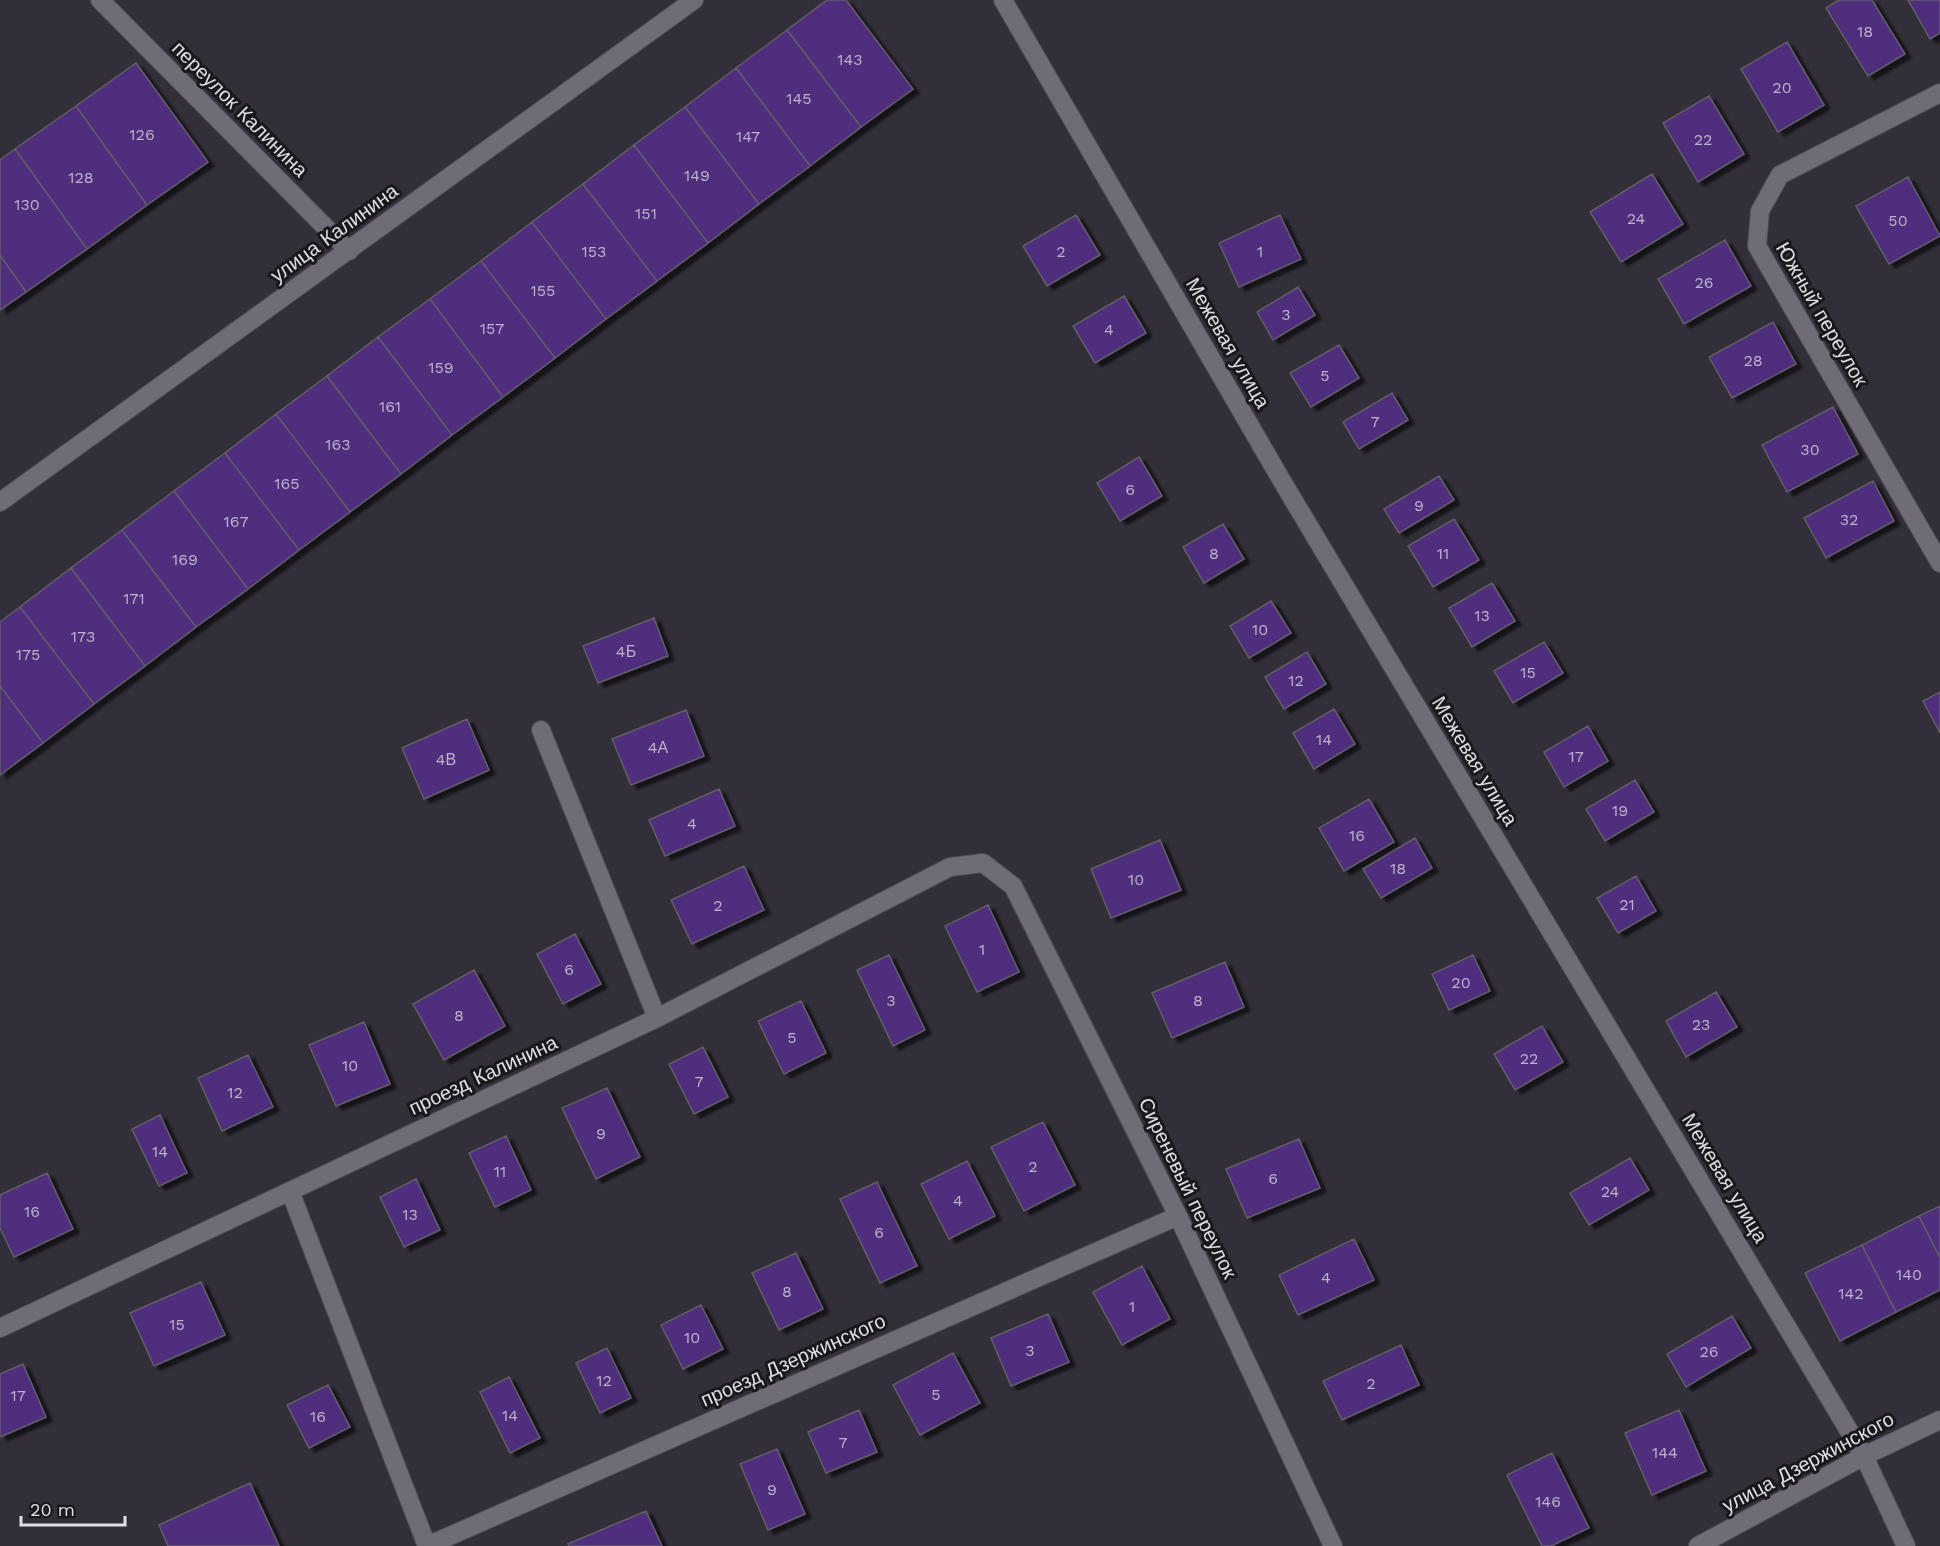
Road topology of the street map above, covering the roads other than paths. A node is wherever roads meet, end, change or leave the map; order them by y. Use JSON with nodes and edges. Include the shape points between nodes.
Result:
{"nodes":[{"id":1,"x":100,"y":0,"type":"edge"},
{"id":2,"x":694,"y":0,"type":"edge"},
{"id":3,"x":1003,"y":0,"type":"edge"},
{"id":4,"x":1940,"y":93,"type":"edge"},
{"id":5,"x":349,"y":250,"type":"junction"},
{"id":6,"x":0,"y":502,"type":"edge"},
{"id":7,"x":1940,"y":563,"type":"edge"},
{"id":8,"x":541,"y":730,"type":"dead end"},
{"id":9,"x":983,"y":863,"type":"joint"},
{"id":10,"x":657,"y":1018,"type":"junction"},
{"id":11,"x":290,"y":1191,"type":"junction"},
{"id":12,"x":1178,"y":1216,"type":"junction"},
{"id":13,"x":0,"y":1328,"type":"edge"},
{"id":14,"x":1940,"y":1419,"type":"edge"},
{"id":15,"x":1864,"y":1456,"type":"junction"},
{"id":16,"x":427,"y":1546,"type":"edge"},
{"id":17,"x":1333,"y":1546,"type":"edge"},
{"id":18,"x":1698,"y":1546,"type":"edge"},
{"id":19,"x":1906,"y":1546,"type":"edge"}],
"edges":[{"from":1,"to":5,"type":"street","name":"переулок Калинина"},
{"from":2,"to":5,"type":"street","name":"улица Калинина"},
{"from":3,"to":15,"type":"street","name":"Межевая улица","via":[[1282,481]]},
{"from":4,"to":7,"type":"street","name":"Южный переулок","via":[[1780,175],[1760,211],[1756,246]]},
{"from":5,"to":6,"type":"street","name":"улица Калинина"},
{"from":8,"to":10,"type":"street"},
{"from":9,"to":10,"type":"street","name":"проезд Калинина","via":[[950,867]]},
{"from":9,"to":12,"type":"street","name":"Сиреневый переулок","via":[[1013,886]]},
{"from":10,"to":11,"type":"street","name":"проезд Калинина"},
{"from":11,"to":13,"type":"street","name":"проезд Калинина"},
{"from":11,"to":16,"type":"street"},
{"from":12,"to":16,"type":"street","name":"проезд Дзержинского"},
{"from":12,"to":17,"type":"street","name":"Сиреневый переулок"},
{"from":14,"to":15,"type":"street","name":"улица Дзержинского"},
{"from":15,"to":18,"type":"street","name":"улица Дзержинского"},
{"from":15,"to":19,"type":"street","name":"Межевая улица"}]}
